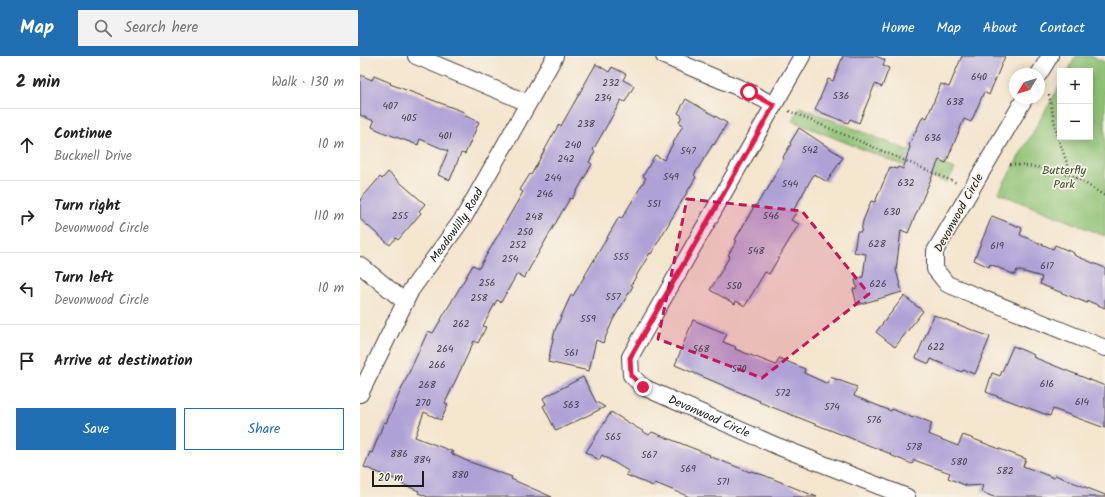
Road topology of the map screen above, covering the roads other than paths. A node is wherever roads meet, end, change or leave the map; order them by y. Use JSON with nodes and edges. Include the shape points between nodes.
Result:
{"nodes":[{"id":1,"x":416,"y":56,"type":"edge"},
{"id":2,"x":555,"y":56,"type":"edge"},
{"id":3,"x":664,"y":56,"type":"edge"},
{"id":4,"x":802,"y":56,"type":"edge"},
{"id":5,"x":1050,"y":56,"type":"edge"},
{"id":6,"x":1043,"y":68,"type":"edge"},
{"id":7,"x":528,"y":103,"type":"junction"},
{"id":8,"x":1022,"y":104,"type":"edge"},
{"id":9,"x":774,"y":105,"type":"junction"},
{"id":10,"x":360,"y":265,"type":"edge"},
{"id":11,"x":405,"y":302,"type":"junction"},
{"id":12,"x":1105,"y":348,"type":"edge"},
{"id":13,"x":360,"y":394,"type":"edge"},
{"id":14,"x":907,"y":497,"type":"edge"}],
"edges":[{"from":1,"to":7,"type":"street"},
{"from":2,"to":7,"type":"street","name":"Meadowlilly Road"},
{"from":3,"to":9,"type":"street"},
{"from":4,"to":9,"type":"street","name":"Devonwood Circle"},
{"from":5,"to":6,"type":"street"},
{"from":7,"to":11,"type":"street","name":"Meadowlilly Road","via":[[464,217]]},
{"from":8,"to":12,"type":"street","name":"Devonwood Circle","via":[[935,251],[935,269],[947,284]]},
{"from":9,"to":14,"type":"street","name":"Devonwood Circle","via":[[630,358],[631,375],[643,387],[777,446]]},
{"from":10,"to":11,"type":"street"},
{"from":11,"to":13,"type":"street","name":"Meadowlilly Road"}]}
